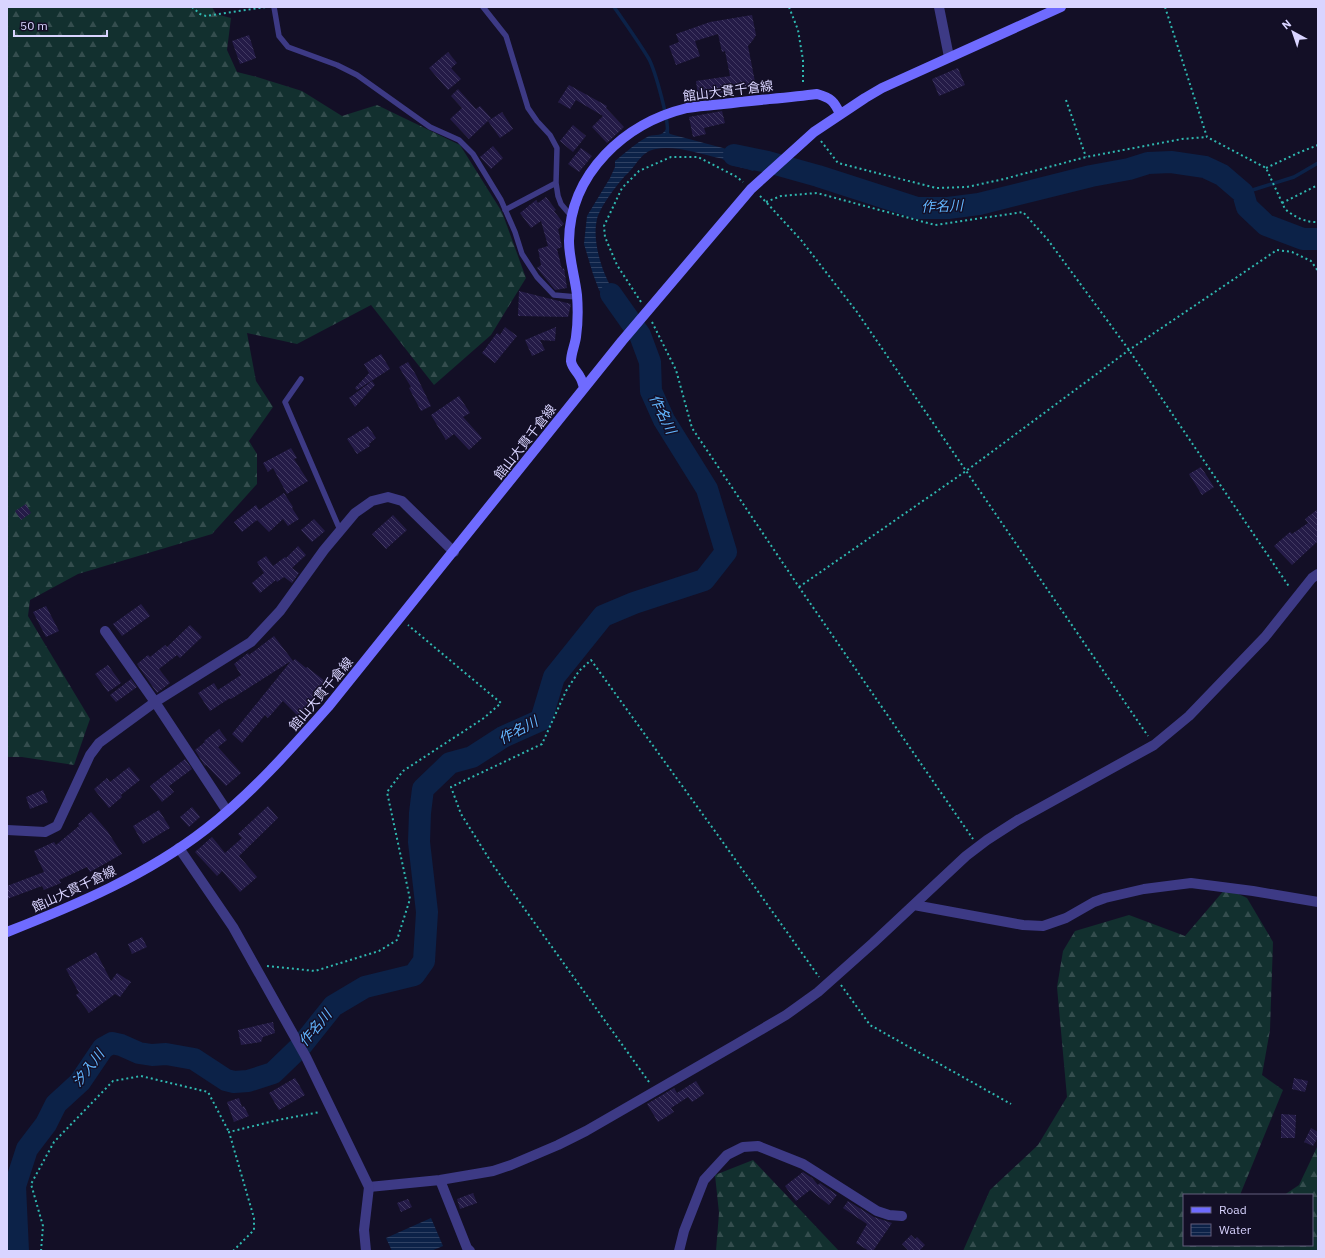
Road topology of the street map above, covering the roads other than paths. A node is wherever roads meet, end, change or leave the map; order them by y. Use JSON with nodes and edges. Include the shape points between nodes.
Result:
{"nodes":[{"id":1,"x":274,"y":7,"type":"edge"},
{"id":2,"x":483,"y":7,"type":"edge"},
{"id":3,"x":939,"y":7,"type":"edge"},
{"id":4,"x":1061,"y":7,"type":"edge"},
{"id":5,"x":950,"y":57,"type":"junction"},
{"id":6,"x":840,"y":114,"type":"junction"},
{"id":7,"x":556,"y":184,"type":"junction"},
{"id":8,"x":505,"y":210,"type":"junction"},
{"id":9,"x":572,"y":217,"type":"junction"},
{"id":10,"x":577,"y":297,"type":"junction"},
{"id":11,"x":300,"y":379,"type":"dead end"},
{"id":12,"x":584,"y":388,"type":"junction"},
{"id":13,"x":340,"y":530,"type":"junction"},
{"id":14,"x":454,"y":552,"type":"junction"},
{"id":15,"x":1318,"y":574,"type":"edge"},
{"id":16,"x":105,"y":631,"type":"dead end"},
{"id":17,"x":155,"y":702,"type":"junction"},
{"id":18,"x":228,"y":811,"type":"junction"},
{"id":19,"x":7,"y":830,"type":"edge"},
{"id":20,"x":179,"y":848,"type":"junction"},
{"id":21,"x":1318,"y":902,"type":"edge"},
{"id":22,"x":914,"y":905,"type":"junction"},
{"id":23,"x":7,"y":932,"type":"edge"},
{"id":24,"x":440,"y":1180,"type":"junction"},
{"id":25,"x":368,"y":1187,"type":"junction"},
{"id":26,"x":902,"y":1216,"type":"dead end"},
{"id":27,"x":366,"y":1251,"type":"edge"},
{"id":28,"x":470,"y":1251,"type":"edge"},
{"id":29,"x":679,"y":1251,"type":"edge"}],
"edges":[{"from":1,"to":8,"type":"lane","via":[[279,36],[288,47],[357,75],[430,127],[459,140],[473,154]]},
{"from":2,"to":7,"type":"lane","via":[[506,36],[528,108],[550,135],[556,148]]},
{"from":3,"to":5,"type":"street"},
{"from":4,"to":5,"type":"main road","name":"館山大貫千倉線"},
{"from":5,"to":6,"type":"main road","name":"館山大貫千倉線","via":[[882,88]]},
{"from":6,"to":9,"type":"main road","name":"館山大貫千倉線","via":[[829,97],[817,94],[689,108],[666,114],[645,124],[598,161],[583,186]]},
{"from":6,"to":12,"type":"main road","name":"館山大貫千倉線","via":[[814,132],[750,189]]},
{"from":7,"to":8,"type":"lane"},
{"from":7,"to":9,"type":"lane","via":[[561,204]]},
{"from":8,"to":10,"type":"lane","via":[[522,254],[537,277],[554,295]]},
{"from":9,"to":10,"type":"main road","name":"館山大貫千倉線","via":[[569,240]]},
{"from":10,"to":12,"type":"main road","name":"館山大貫千倉線","via":[[576,337],[571,360]]},
{"from":11,"to":13,"type":"lane","via":[[285,402]]},
{"from":12,"to":14,"type":"main road","name":"館山大貫千倉線"},
{"from":13,"to":14,"type":"street","via":[[355,513],[372,501],[388,497],[402,501]]},
{"from":13,"to":17,"type":"street","via":[[280,611],[251,642]]},
{"from":14,"to":18,"type":"main road","name":"館山大貫千倉線","via":[[294,747]]},
{"from":15,"to":22,"type":"street","via":[[1221,684],[1154,746],[1018,820],[978,846]]},
{"from":16,"to":17,"type":"street"},
{"from":17,"to":18,"type":"street"},
{"from":17,"to":19,"type":"street","via":[[99,743],[90,755],[57,826],[45,832]]},
{"from":18,"to":20,"type":"main road","name":"館山大貫千倉線"},
{"from":20,"to":23,"type":"main road","name":"館山大貫千倉線","via":[[77,904]]},
{"from":20,"to":25,"type":"street","via":[[233,928],[306,1057]]},
{"from":21,"to":22,"type":"street","via":[[1191,883],[1144,889],[1105,898],[1066,918],[1043,926],[1023,925]]},
{"from":22,"to":24,"type":"street","via":[[836,977],[786,1015],[656,1091],[565,1141],[512,1165],[479,1174]]},
{"from":24,"to":25,"type":"street"},
{"from":24,"to":28,"type":"street"},
{"from":25,"to":27,"type":"street","via":[[364,1230]]},
{"from":26,"to":29,"type":"street","via":[[877,1211],[803,1164],[758,1146],[743,1147],[727,1155],[704,1180]]}]}
